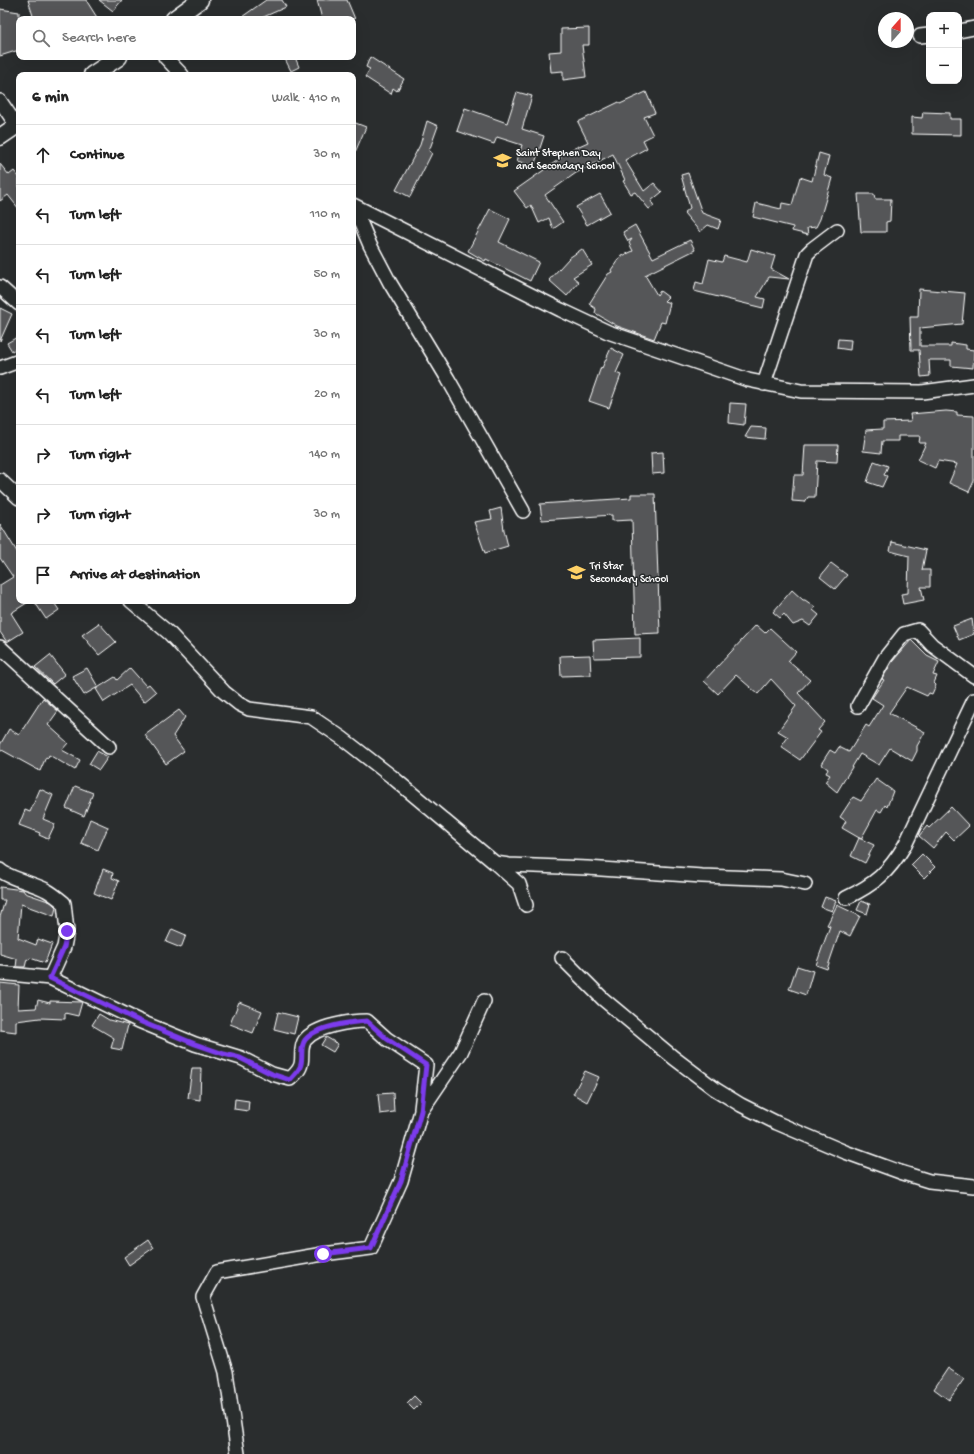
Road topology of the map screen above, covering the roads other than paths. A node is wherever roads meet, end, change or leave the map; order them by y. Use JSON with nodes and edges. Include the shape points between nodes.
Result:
{"nodes":[{"id":1,"x":200,"y":0,"type":"edge"},
{"id":2,"x":178,"y":16,"type":"edge"},
{"id":3,"x":974,"y":28,"type":"edge"},
{"id":4,"x":962,"y":30,"type":"edge"},
{"id":5,"x":114,"y":60,"type":"edge"},
{"id":6,"x":168,"y":60,"type":"edge"},
{"id":7,"x":96,"y":72,"type":"edge"},
{"id":8,"x":179,"y":72,"type":"edge"},
{"id":9,"x":0,"y":101,"type":"edge"},
{"id":10,"x":16,"y":122,"type":"edge"},
{"id":11,"x":16,"y":126,"type":"edge"},
{"id":12,"x":0,"y":136,"type":"edge"},
{"id":13,"x":356,"y":207,"type":"edge"},
{"id":14,"x":356,"y":212,"type":"edge"},
{"id":15,"x":837,"y":230,"type":"dead end"},
{"id":16,"x":0,"y":287,"type":"edge"},
{"id":17,"x":16,"y":301,"type":"edge"},
{"id":18,"x":16,"y":362,"type":"edge"},
{"id":19,"x":0,"y":368,"type":"edge"},
{"id":20,"x":764,"y":384,"type":"junction"},
{"id":21,"x":974,"y":385,"type":"edge"},
{"id":22,"x":0,"y":480,"type":"edge"},
{"id":23,"x":16,"y":495,"type":"edge"},
{"id":24,"x":523,"y":511,"type":"dead end"},
{"id":25,"x":135,"y":604,"type":"edge"},
{"id":26,"x":0,"y":647,"type":"edge"},
{"id":27,"x":974,"y":676,"type":"edge"},
{"id":28,"x":974,"y":700,"type":"edge"},
{"id":29,"x":858,"y":706,"type":"dead end"},
{"id":30,"x":109,"y":747,"type":"dead end"},
{"id":31,"x":496,"y":863,"type":"junction"},
{"id":32,"x":0,"y":870,"type":"edge"},
{"id":33,"x":805,"y":884,"type":"dead end"},
{"id":34,"x":846,"y":898,"type":"dead end"},
{"id":35,"x":526,"y":905,"type":"dead end"},
{"id":36,"x":562,"y":958,"type":"dead end"},
{"id":37,"x":0,"y":974,"type":"edge"},
{"id":38,"x":50,"y":978,"type":"junction"},
{"id":39,"x":484,"y":1001,"type":"dead end"},
{"id":40,"x":421,"y":1111,"type":"junction"},
{"id":41,"x":974,"y":1186,"type":"edge"},
{"id":42,"x":238,"y":1454,"type":"edge"}],
"edges":[{"from":1,"to":2,"type":"main road"},
{"from":3,"to":4,"type":"street"},
{"from":5,"to":7,"type":"main road"},
{"from":6,"to":8,"type":"street"},
{"from":9,"to":10,"type":"street"},
{"from":11,"to":12,"type":"main road"},
{"from":13,"to":20,"type":"street","via":[[608,332]]},
{"from":14,"to":24,"type":"street","via":[[390,283]]},
{"from":15,"to":20,"type":"street","via":[[807,254]]},
{"from":16,"to":17,"type":"street"},
{"from":18,"to":19,"type":"street"},
{"from":20,"to":21,"type":"street","via":[[801,391],[922,392]]},
{"from":22,"to":23,"type":"street"},
{"from":25,"to":31,"type":"street","via":[[170,634],[224,692],[239,704],[249,709],[311,717],[391,776]]},
{"from":26,"to":30,"type":"street"},
{"from":27,"to":29,"type":"street","via":[[932,645],[918,630],[904,634],[885,658]]},
{"from":28,"to":34,"type":"street","via":[[905,845],[892,866],[864,889]]},
{"from":31,"to":33,"type":"street","via":[[508,866],[781,879]]},
{"from":31,"to":35,"type":"street","via":[[519,884]]},
{"from":32,"to":38,"type":"street","via":[[8,876],[46,890],[64,903],[67,931],[64,947]]},
{"from":36,"to":41,"type":"street","via":[[603,999],[674,1058],[741,1105],[832,1147],[894,1170],[928,1181]]},
{"from":37,"to":38,"type":"street"},
{"from":38,"to":40,"type":"street","via":[[167,1032],[217,1052],[240,1058],[290,1080],[301,1067],[302,1048],[306,1040],[322,1029],[367,1021],[387,1039],[426,1065]]},
{"from":39,"to":40,"type":"street","via":[[461,1052]]},
{"from":40,"to":42,"type":"street","via":[[401,1181],[371,1248],[217,1272],[206,1291],[203,1297],[226,1372]]}]}
